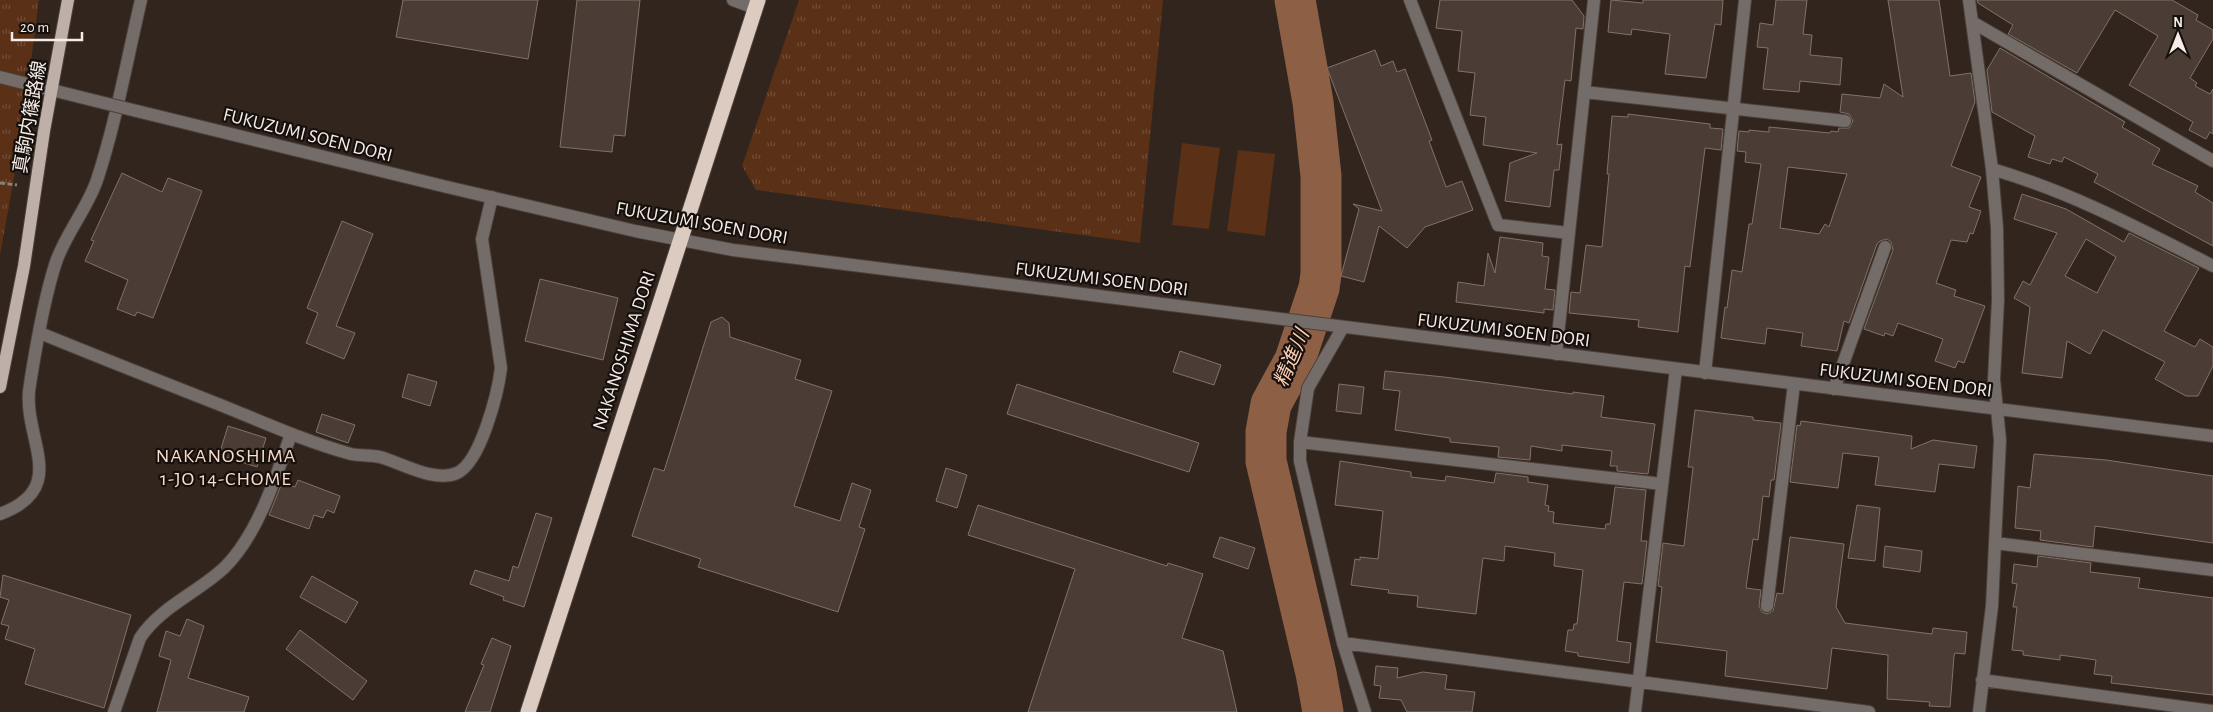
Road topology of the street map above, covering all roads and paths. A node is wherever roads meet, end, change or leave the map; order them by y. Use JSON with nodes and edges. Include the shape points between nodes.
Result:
{"nodes":[{"id":1,"x":68,"y":0,"type":"edge"},
{"id":2,"x":141,"y":0,"type":"edge"},
{"id":3,"x":733,"y":0,"type":"edge"},
{"id":4,"x":1410,"y":0,"type":"edge"},
{"id":5,"x":1594,"y":0,"type":"edge"},
{"id":6,"x":1745,"y":0,"type":"edge"},
{"id":7,"x":1969,"y":0,"type":"edge"},
{"id":8,"x":756,"y":4,"type":"edge"},
{"id":9,"x":1972,"y":22,"type":"junction"},
{"id":10,"x":1,"y":77,"type":"edge"},
{"id":11,"x":52,"y":90,"type":"junction"},
{"id":12,"x":1584,"y":92,"type":"junction"},
{"id":13,"x":1733,"y":108,"type":"junction"},
{"id":14,"x":1845,"y":121,"type":"dead end"},
{"id":15,"x":2213,"y":161,"type":"edge"},
{"id":16,"x":1992,"y":170,"type":"junction"},
{"id":17,"x":0,"y":182,"type":"edge"},
{"id":18,"x":17,"y":185,"type":"dead end"},
{"id":19,"x":492,"y":197,"type":"junction"},
{"id":20,"x":1569,"y":233,"type":"junction"},
{"id":21,"x":680,"y":240,"type":"junction"},
{"id":22,"x":1885,"y":247,"type":"dead end"},
{"id":23,"x":2213,"y":266,"type":"edge"},
{"id":24,"x":1343,"y":327,"type":"junction"},
{"id":25,"x":40,"y":333,"type":"junction"},
{"id":26,"x":1556,"y":354,"type":"junction"},
{"id":27,"x":1676,"y":369,"type":"junction"},
{"id":28,"x":1705,"y":373,"type":"junction"},
{"id":29,"x":1794,"y":384,"type":"junction"},
{"id":30,"x":0,"y":387,"type":"edge"},
{"id":31,"x":1834,"y":389,"type":"junction"},
{"id":32,"x":1997,"y":409,"type":"junction"},
{"id":33,"x":291,"y":434,"type":"junction"},
{"id":34,"x":2213,"y":436,"type":"edge"},
{"id":35,"x":1300,"y":442,"type":"junction"},
{"id":36,"x":1662,"y":484,"type":"junction"},
{"id":37,"x":0,"y":514,"type":"edge"},
{"id":38,"x":1995,"y":543,"type":"junction"},
{"id":39,"x":2213,"y":570,"type":"edge"},
{"id":40,"x":1767,"y":606,"type":"dead end"},
{"id":41,"x":1343,"y":643,"type":"junction"},
{"id":42,"x":1982,"y":680,"type":"junction"},
{"id":43,"x":1638,"y":682,"type":"junction"},
{"id":44,"x":2213,"y":711,"type":"edge"},
{"id":45,"x":114,"y":712,"type":"edge"},
{"id":46,"x":528,"y":712,"type":"edge"},
{"id":47,"x":1365,"y":712,"type":"edge"},
{"id":48,"x":1635,"y":712,"type":"edge"},
{"id":49,"x":1869,"y":712,"type":"edge"},
{"id":50,"x":1979,"y":712,"type":"edge"}],
"edges":[{"from":1,"to":11,"type":"main road","name":"真駒内篠路線"},
{"from":2,"to":25,"type":"street","via":[[104,155],[87,203],[57,261]]},
{"from":3,"to":8,"type":"street"},
{"from":4,"to":20,"type":"street","via":[[1498,225]]},
{"from":5,"to":12,"type":"street"},
{"from":6,"to":13,"type":"street"},
{"from":7,"to":9,"type":"street"},
{"from":8,"to":21,"type":"highway","name":"NAKANOSHIMA DORI"},
{"from":9,"to":15,"type":"street"},
{"from":9,"to":16,"type":"street"},
{"from":10,"to":11,"type":"street","name":"FUKUZUMI SOEN DORI"},
{"from":11,"to":19,"type":"street","name":"FUKUZUMI SOEN DORI","bridge":true},
{"from":11,"to":30,"type":"main road","name":"真駒内篠路線","via":[[24,266]]},
{"from":12,"to":13,"type":"street"},
{"from":12,"to":20,"type":"street"},
{"from":13,"to":14,"type":"street"},
{"from":13,"to":28,"type":"street"},
{"from":16,"to":23,"type":"street","via":[[2041,184],[2101,208]]},
{"from":16,"to":32,"type":"street","via":[[1997,228],[1994,379]]},
{"from":17,"to":18,"type":"path"},
{"from":19,"to":21,"type":"street","name":"FUKUZUMI SOEN DORI"},
{"from":19,"to":33,"type":"street","via":[[482,239],[501,368],[477,450],[467,465],[458,473],[436,475]]},
{"from":20,"to":26,"type":"street"},
{"from":21,"to":24,"type":"street","name":"FUKUZUMI SOEN DORI","via":[[733,250]]},
{"from":21,"to":46,"type":"highway","name":"NAKANOSHIMA DORI"},
{"from":22,"to":31,"type":"street"},
{"from":24,"to":26,"type":"street","name":"FUKUZUMI SOEN DORI"},
{"from":24,"to":35,"type":"street","via":[[1308,388]]},
{"from":25,"to":33,"type":"street"},
{"from":25,"to":37,"type":"street","via":[[29,386],[40,474],[36,490],[27,500]]},
{"from":26,"to":27,"type":"street","name":"FUKUZUMI SOEN DORI"},
{"from":27,"to":28,"type":"street","name":"FUKUZUMI SOEN DORI"},
{"from":27,"to":36,"type":"street"},
{"from":28,"to":29,"type":"street","name":"FUKUZUMI SOEN DORI"},
{"from":29,"to":31,"type":"street","name":"FUKUZUMI SOEN DORI"},
{"from":29,"to":40,"type":"street"},
{"from":31,"to":32,"type":"street","name":"FUKUZUMI SOEN DORI"},
{"from":32,"to":34,"type":"street","name":"FUKUZUMI SOEN DORI"},
{"from":32,"to":38,"type":"street","via":[[2000,440]]},
{"from":33,"to":45,"type":"street","via":[[273,483],[238,552],[224,568],[156,618],[145,630]]},
{"from":35,"to":36,"type":"street"},
{"from":35,"to":41,"type":"street","via":[[1300,461]]},
{"from":36,"to":43,"type":"street"},
{"from":38,"to":39,"type":"street"},
{"from":38,"to":42,"type":"street","via":[[1992,606]]},
{"from":41,"to":43,"type":"street"},
{"from":41,"to":47,"type":"street"},
{"from":42,"to":44,"type":"street"},
{"from":42,"to":50,"type":"street"},
{"from":43,"to":48,"type":"street"},
{"from":43,"to":49,"type":"street"}]}
